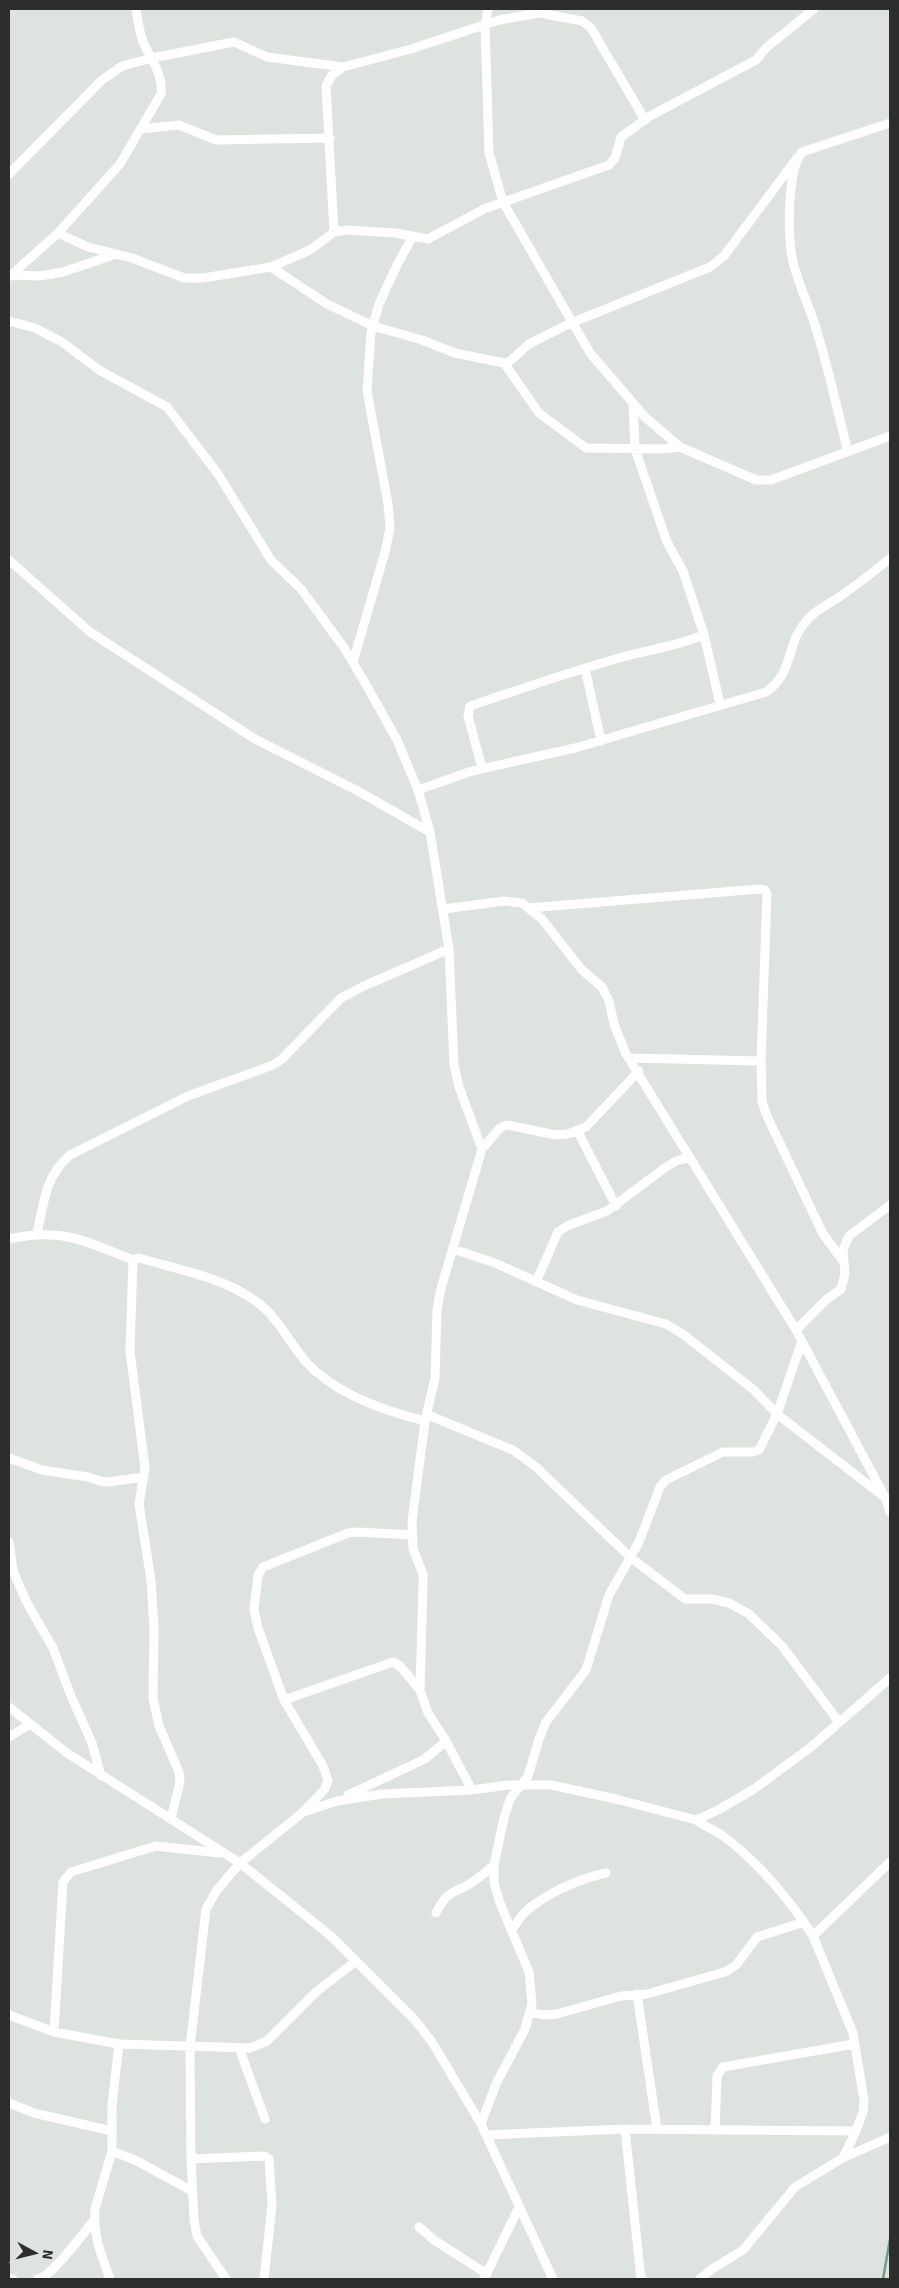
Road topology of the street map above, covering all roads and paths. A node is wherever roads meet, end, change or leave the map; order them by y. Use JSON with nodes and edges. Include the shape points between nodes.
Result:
{"nodes":[{"id":1,"x":136,"y":9,"type":"edge"},
{"id":2,"x":488,"y":9,"type":"edge"},
{"id":3,"x":814,"y":9,"type":"edge"},
{"id":4,"x":485,"y":24,"type":"junction"},
{"id":5,"x":152,"y":58,"type":"junction"},
{"id":6,"x":343,"y":67,"type":"junction"},
{"id":7,"x":645,"y":120,"type":"junction"},
{"id":8,"x":890,"y":123,"type":"edge"},
{"id":9,"x":142,"y":129,"type":"junction"},
{"id":10,"x":330,"y":138,"type":"junction"},
{"id":11,"x":797,"y":158,"type":"junction"},
{"id":12,"x":9,"y":174,"type":"edge"},
{"id":13,"x":503,"y":202,"type":"junction"},
{"id":14,"x":58,"y":232,"type":"junction"},
{"id":15,"x":334,"y":232,"type":"junction"},
{"id":16,"x":413,"y":236,"type":"junction"},
{"id":17,"x":116,"y":254,"type":"junction"},
{"id":18,"x":271,"y":267,"type":"junction"},
{"id":19,"x":10,"y":276,"type":"edge"},
{"id":20,"x":9,"y":321,"type":"edge"},
{"id":21,"x":571,"y":322,"type":"junction"},
{"id":22,"x":373,"y":326,"type":"junction"},
{"id":23,"x":504,"y":363,"type":"junction"},
{"id":24,"x":633,"y":403,"type":"junction"},
{"id":25,"x":889,"y":437,"type":"edge"},
{"id":26,"x":680,"y":447,"type":"junction"},
{"id":27,"x":635,"y":449,"type":"junction"},
{"id":28,"x":848,"y":452,"type":"junction"},
{"id":29,"x":890,"y":558,"type":"edge"},
{"id":30,"x":9,"y":560,"type":"edge"},
{"id":31,"x":704,"y":635,"type":"junction"},
{"id":32,"x":353,"y":662,"type":"junction"},
{"id":33,"x":585,"y":668,"type":"junction"},
{"id":34,"x":720,"y":704,"type":"junction"},
{"id":35,"x":601,"y":741,"type":"junction"},
{"id":36,"x":482,"y":768,"type":"junction"},
{"id":37,"x":418,"y":790,"type":"junction"},
{"id":38,"x":430,"y":832,"type":"junction"},
{"id":39,"x":528,"y":908,"type":"junction"},
{"id":40,"x":444,"y":909,"type":"junction"},
{"id":41,"x":450,"y":949,"type":"junction"},
{"id":42,"x":630,"y":1058,"type":"junction"},
{"id":43,"x":760,"y":1061,"type":"junction"},
{"id":44,"x":639,"y":1071,"type":"junction"},
{"id":45,"x":577,"y":1130,"type":"junction"},
{"id":46,"x":482,"y":1149,"type":"junction"},
{"id":47,"x":690,"y":1157,"type":"junction"},
{"id":48,"x":890,"y":1205,"type":"edge"},
{"id":49,"x":616,"y":1206,"type":"junction"},
{"id":50,"x":37,"y":1233,"type":"junction"},
{"id":51,"x":9,"y":1238,"type":"edge"},
{"id":52,"x":453,"y":1249,"type":"junction"},
{"id":53,"x":133,"y":1260,"type":"junction"},
{"id":54,"x":843,"y":1261,"type":"junction"},
{"id":55,"x":536,"y":1282,"type":"junction"},
{"id":56,"x":796,"y":1330,"type":"junction"},
{"id":57,"x":802,"y":1341,"type":"junction"},
{"id":58,"x":777,"y":1414,"type":"junction"},
{"id":59,"x":427,"y":1418,"type":"junction"},
{"id":60,"x":9,"y":1458,"type":"edge"},
{"id":61,"x":144,"y":1477,"type":"junction"},
{"id":62,"x":885,"y":1497,"type":"junction"},
{"id":63,"x":890,"y":1512,"type":"edge"},
{"id":64,"x":412,"y":1535,"type":"junction"},
{"id":65,"x":9,"y":1542,"type":"edge"},
{"id":66,"x":630,"y":1557,"type":"junction"},
{"id":67,"x":11,"y":1574,"type":"edge"},
{"id":68,"x":890,"y":1678,"type":"edge"},
{"id":69,"x":420,"y":1690,"type":"junction"},
{"id":70,"x":284,"y":1700,"type":"junction"},
{"id":71,"x":9,"y":1706,"type":"edge"},
{"id":72,"x":839,"y":1722,"type":"junction"},
{"id":73,"x":30,"y":1724,"type":"junction"},
{"id":74,"x":9,"y":1737,"type":"edge"},
{"id":75,"x":446,"y":1741,"type":"junction"},
{"id":76,"x":101,"y":1776,"type":"junction"},
{"id":77,"x":522,"y":1786,"type":"junction"},
{"id":78,"x":472,"y":1790,"type":"junction"},
{"id":79,"x":337,"y":1801,"type":"junction"},
{"id":80,"x":302,"y":1813,"type":"junction"},
{"id":81,"x":171,"y":1818,"type":"junction"},
{"id":82,"x":696,"y":1820,"type":"junction"},
{"id":83,"x":223,"y":1853,"type":"junction"},
{"id":84,"x":890,"y":1862,"type":"edge"},
{"id":85,"x":240,"y":1863,"type":"junction"},
{"id":86,"x":494,"y":1865,"type":"junction"},
{"id":87,"x":606,"y":1874,"type":"dead end"},
{"id":88,"x":436,"y":1913,"type":"dead end"},
{"id":89,"x":804,"y":1922,"type":"junction"},
{"id":90,"x":511,"y":1930,"type":"junction"},
{"id":91,"x":813,"y":1936,"type":"junction"},
{"id":92,"x":356,"y":1961,"type":"junction"},
{"id":93,"x":637,"y":1994,"type":"junction"},
{"id":94,"x":531,"y":2012,"type":"junction"},
{"id":95,"x":9,"y":2015,"type":"edge"},
{"id":96,"x":54,"y":2032,"type":"junction"},
{"id":97,"x":119,"y":2044,"type":"junction"},
{"id":98,"x":854,"y":2044,"type":"junction"},
{"id":99,"x":190,"y":2047,"type":"junction"},
{"id":100,"x":239,"y":2048,"type":"junction"},
{"id":101,"x":9,"y":2103,"type":"edge"},
{"id":102,"x":264,"y":2119,"type":"dead end"},
{"id":103,"x":481,"y":2124,"type":"junction"},
{"id":104,"x":624,"y":2129,"type":"junction"},
{"id":105,"x":657,"y":2129,"type":"junction"},
{"id":106,"x":715,"y":2130,"type":"junction"},
{"id":107,"x":112,"y":2131,"type":"junction"},
{"id":108,"x":856,"y":2132,"type":"junction"},
{"id":109,"x":486,"y":2135,"type":"junction"},
{"id":110,"x":890,"y":2137,"type":"edge"},
{"id":111,"x":112,"y":2151,"type":"junction"},
{"id":112,"x":843,"y":2158,"type":"junction"},
{"id":113,"x":191,"y":2159,"type":"junction"},
{"id":114,"x":192,"y":2191,"type":"junction"},
{"id":115,"x":519,"y":2208,"type":"junction"},
{"id":116,"x":95,"y":2219,"type":"junction"},
{"id":117,"x":419,"y":2227,"type":"dead end"},
{"id":118,"x":486,"y":2276,"type":"edge"},
{"id":119,"x":9,"y":2278,"type":"edge"},
{"id":120,"x":13,"y":2279,"type":"edge"},
{"id":121,"x":38,"y":2279,"type":"edge"},
{"id":122,"x":110,"y":2279,"type":"edge"},
{"id":123,"x":226,"y":2279,"type":"edge"},
{"id":124,"x":264,"y":2279,"type":"edge"},
{"id":125,"x":553,"y":2279,"type":"edge"},
{"id":126,"x":641,"y":2279,"type":"edge"},
{"id":127,"x":700,"y":2279,"type":"edge"}],
"edges":[{"from":1,"to":5,"type":"street","via":[[139,29]]},
{"from":2,"to":4,"type":"street"},
{"from":3,"to":7,"type":"street","via":[[756,60]]},
{"from":4,"to":6,"type":"street","via":[[412,49]]},
{"from":4,"to":7,"type":"street","via":[[539,13],[582,21],[591,28]]},
{"from":4,"to":13,"type":"street","via":[[489,153]]},
{"from":5,"to":6,"type":"street","via":[[234,42],[267,58]]},
{"from":5,"to":9,"type":"street","via":[[158,68],[161,94]]},
{"from":5,"to":12,"type":"street","via":[[122,66],[102,80]]},
{"from":6,"to":10,"type":"street","via":[[332,75],[326,86]]},
{"from":7,"to":13,"type":"street","via":[[621,137],[615,158],[609,165]]},
{"from":8,"to":11,"type":"street","via":[[802,152]]},
{"from":9,"to":10,"type":"street","via":[[179,125],[216,140]]},
{"from":9,"to":14,"type":"street","via":[[120,164]]},
{"from":10,"to":15,"type":"street"},
{"from":11,"to":21,"type":"street","via":[[724,256],[710,267]]},
{"from":11,"to":28,"type":"street","via":[[790,214],[792,257],[815,324]]},
{"from":13,"to":16,"type":"street","via":[[436,236],[428,239]]},
{"from":13,"to":21,"type":"street"},
{"from":14,"to":17,"type":"street","via":[[88,247]]},
{"from":14,"to":19,"type":"street"},
{"from":15,"to":16,"type":"street","via":[[395,232]]},
{"from":15,"to":18,"type":"street","via":[[310,250]]},
{"from":16,"to":22,"type":"street","via":[[379,304]]},
{"from":17,"to":18,"type":"street","via":[[184,278]]},
{"from":17,"to":19,"type":"street","via":[[63,272]]},
{"from":18,"to":22,"type":"street","via":[[327,304]]},
{"from":20,"to":32,"type":"street","via":[[35,328],[62,342],[99,370],[166,407],[218,474],[270,560],[301,589]]},
{"from":21,"to":23,"type":"street","via":[[529,344]]},
{"from":21,"to":24,"type":"street","via":[[590,354]]},
{"from":22,"to":23,"type":"street","via":[[455,353]]},
{"from":22,"to":32,"type":"street","via":[[367,362],[367,391],[390,528]]},
{"from":23,"to":27,"type":"street","via":[[539,413],[579,445],[594,449]]},
{"from":24,"to":26,"type":"street"},
{"from":24,"to":27,"type":"street"},
{"from":25,"to":28,"type":"street"},
{"from":26,"to":27,"type":"street"},
{"from":26,"to":28,"type":"street","via":[[756,480],[772,480]]},
{"from":27,"to":31,"type":"street","via":[[668,542],[683,571]]},
{"from":29,"to":34,"type":"street","via":[[867,578],[808,618],[796,634],[786,670],[778,684],[766,692]]},
{"from":30,"to":38,"type":"street","via":[[90,632],[255,739]]},
{"from":31,"to":33,"type":"street"},
{"from":31,"to":34,"type":"street"},
{"from":32,"to":37,"type":"street","via":[[397,740]]},
{"from":33,"to":35,"type":"street"},
{"from":33,"to":36,"type":"street","via":[[470,706],[468,716]]},
{"from":34,"to":35,"type":"street"},
{"from":35,"to":36,"type":"street"},
{"from":36,"to":37,"type":"street"},
{"from":37,"to":38,"type":"street"},
{"from":38,"to":40,"type":"street"},
{"from":39,"to":40,"type":"street","via":[[522,903],[504,901]]},
{"from":39,"to":42,"type":"street","via":[[542,918],[582,970],[602,987]]},
{"from":39,"to":43,"type":"street","via":[[765,890]]},
{"from":40,"to":41,"type":"street"},
{"from":41,"to":46,"type":"street","via":[[454,1065]]},
{"from":41,"to":50,"type":"street","via":[[341,998],[274,1065],[188,1096],[70,1155],[58,1166],[48,1187]]},
{"from":42,"to":43,"type":"street"},
{"from":42,"to":44,"type":"street"},
{"from":43,"to":54,"type":"street","via":[[762,1101],[766,1114],[823,1234]]},
{"from":44,"to":45,"type":"street","via":[[586,1126]]},
{"from":44,"to":47,"type":"street"},
{"from":45,"to":46,"type":"street","via":[[556,1134],[507,1125],[500,1128]]},
{"from":45,"to":49,"type":"street"},
{"from":46,"to":52,"type":"street"},
{"from":47,"to":49,"type":"street","via":[[666,1167]]},
{"from":47,"to":56,"type":"street"},
{"from":48,"to":54,"type":"street","via":[[849,1236],[843,1250]]},
{"from":49,"to":55,"type":"street","via":[[558,1232]]},
{"from":50,"to":51,"type":"street"},
{"from":50,"to":53,"type":"street","via":[[73,1236]]},
{"from":52,"to":55,"type":"street","via":[[495,1263]]},
{"from":52,"to":59,"type":"street","via":[[437,1310],[435,1378]]},
{"from":53,"to":59,"type":"street","via":[[139,1258],[227,1284],[257,1302],[324,1380],[393,1413]]},
{"from":53,"to":61,"type":"street","via":[[130,1351]]},
{"from":54,"to":56,"type":"street","via":[[845,1274],[841,1289]]},
{"from":55,"to":58,"type":"street","via":[[577,1300],[666,1324],[754,1390]]},
{"from":56,"to":57,"type":"street"},
{"from":57,"to":58,"type":"street"},
{"from":57,"to":62,"type":"street"},
{"from":58,"to":62,"type":"street"},
{"from":58,"to":66,"type":"street","via":[[760,1450],[723,1452],[666,1480]]},
{"from":59,"to":64,"type":"street"},
{"from":59,"to":66,"type":"street","via":[[513,1450],[536,1467]]},
{"from":60,"to":61,"type":"street","via":[[42,1470],[100,1481]]},
{"from":61,"to":81,"type":"street","via":[[140,1511],[151,1580],[153,1698],[159,1726],[179,1772],[180,1782]]},
{"from":62,"to":63,"type":"street"},
{"from":64,"to":69,"type":"street","via":[[413,1548],[423,1574]]},
{"from":64,"to":70,"type":"street","via":[[348,1533],[260,1570],[254,1610]]},
{"from":65,"to":67,"type":"street"},
{"from":66,"to":72,"type":"street","via":[[685,1599],[728,1603],[749,1614],[782,1646]]},
{"from":66,"to":77,"type":"street","via":[[609,1595],[586,1670],[546,1722]]},
{"from":67,"to":76,"type":"street","via":[[56,1655],[92,1743]]},
{"from":68,"to":72,"type":"street"},
{"from":69,"to":70,"type":"street","via":[[393,1662]]},
{"from":69,"to":75,"type":"street","via":[[428,1712]]},
{"from":70,"to":80,"type":"street","via":[[328,1781],[324,1790]]},
{"from":71,"to":73,"type":"street"},
{"from":72,"to":82,"type":"street","via":[[749,1793]]},
{"from":73,"to":74,"type":"street"},
{"from":73,"to":76,"type":"street"},
{"from":75,"to":78,"type":"street"},
{"from":75,"to":79,"type":"street","via":[[421,1761]]},
{"from":76,"to":81,"type":"street"},
{"from":77,"to":78,"type":"street"},
{"from":77,"to":82,"type":"street","via":[[561,1787]]},
{"from":77,"to":86,"type":"street","via":[[510,1799],[505,1811]]},
{"from":78,"to":79,"type":"street","via":[[382,1794]]},
{"from":79,"to":80,"type":"street"},
{"from":80,"to":85,"type":"street"},
{"from":81,"to":83,"type":"street"},
{"from":82,"to":89,"type":"street","via":[[721,1834],[734,1846]]},
{"from":83,"to":85,"type":"street"},
{"from":83,"to":96,"type":"street","via":[[156,1846],[71,1872],[67,1876],[63,1882]]},
{"from":84,"to":91,"type":"street"},
{"from":85,"to":92,"type":"street","via":[[332,1936]]},
{"from":85,"to":99,"type":"street","via":[[206,1909]]},
{"from":86,"to":88,"type":"street","via":[[468,1885],[453,1890]]},
{"from":86,"to":90,"type":"street","via":[[496,1891]]},
{"from":87,"to":90,"type":"street","via":[[550,1895],[524,1913]]},
{"from":89,"to":91,"type":"street"},
{"from":89,"to":93,"type":"street","via":[[757,1937],[736,1965],[725,1972]]},
{"from":90,"to":94,"type":"street","via":[[529,1972]]},
{"from":91,"to":98,"type":"street"},
{"from":92,"to":100,"type":"street","via":[[316,1992],[267,2042]]},
{"from":92,"to":103,"type":"street","via":[[414,2019],[432,2042]]},
{"from":93,"to":94,"type":"street","via":[[557,2014]]},
{"from":93,"to":105,"type":"street"},
{"from":94,"to":103,"type":"street","via":[[521,2039],[496,2084]]},
{"from":95,"to":96,"type":"street"},
{"from":96,"to":97,"type":"street"},
{"from":97,"to":99,"type":"street"},
{"from":97,"to":107,"type":"street"},
{"from":98,"to":106,"type":"street","via":[[724,2067],[717,2076]]},
{"from":98,"to":108,"type":"street","via":[[864,2100]]},
{"from":99,"to":100,"type":"street"},
{"from":99,"to":113,"type":"street"},
{"from":100,"to":102,"type":"street"},
{"from":101,"to":107,"type":"street","via":[[34,2113]]},
{"from":103,"to":109,"type":"street"},
{"from":104,"to":105,"type":"street"},
{"from":104,"to":109,"type":"street"},
{"from":104,"to":126,"type":"street"},
{"from":105,"to":106,"type":"street"},
{"from":106,"to":108,"type":"street"},
{"from":107,"to":111,"type":"street"},
{"from":108,"to":112,"type":"street"},
{"from":109,"to":115,"type":"street"},
{"from":110,"to":112,"type":"street"},
{"from":111,"to":114,"type":"street"},
{"from":111,"to":116,"type":"street"},
{"from":112,"to":127,"type":"street","via":[[795,2187],[743,2250]]},
{"from":113,"to":114,"type":"street"},
{"from":113,"to":124,"type":"street","via":[[266,2156],[269,2159],[272,2205]]},
{"from":114,"to":123,"type":"street","via":[[197,2236]]},
{"from":115,"to":118,"type":"street"},
{"from":115,"to":125,"type":"street"},
{"from":116,"to":121,"type":"street","via":[[58,2264]]},
{"from":116,"to":122,"type":"street","via":[[95,2238]]},
{"from":117,"to":118,"type":"street"},
{"from":119,"to":120,"type":"street"}]}
